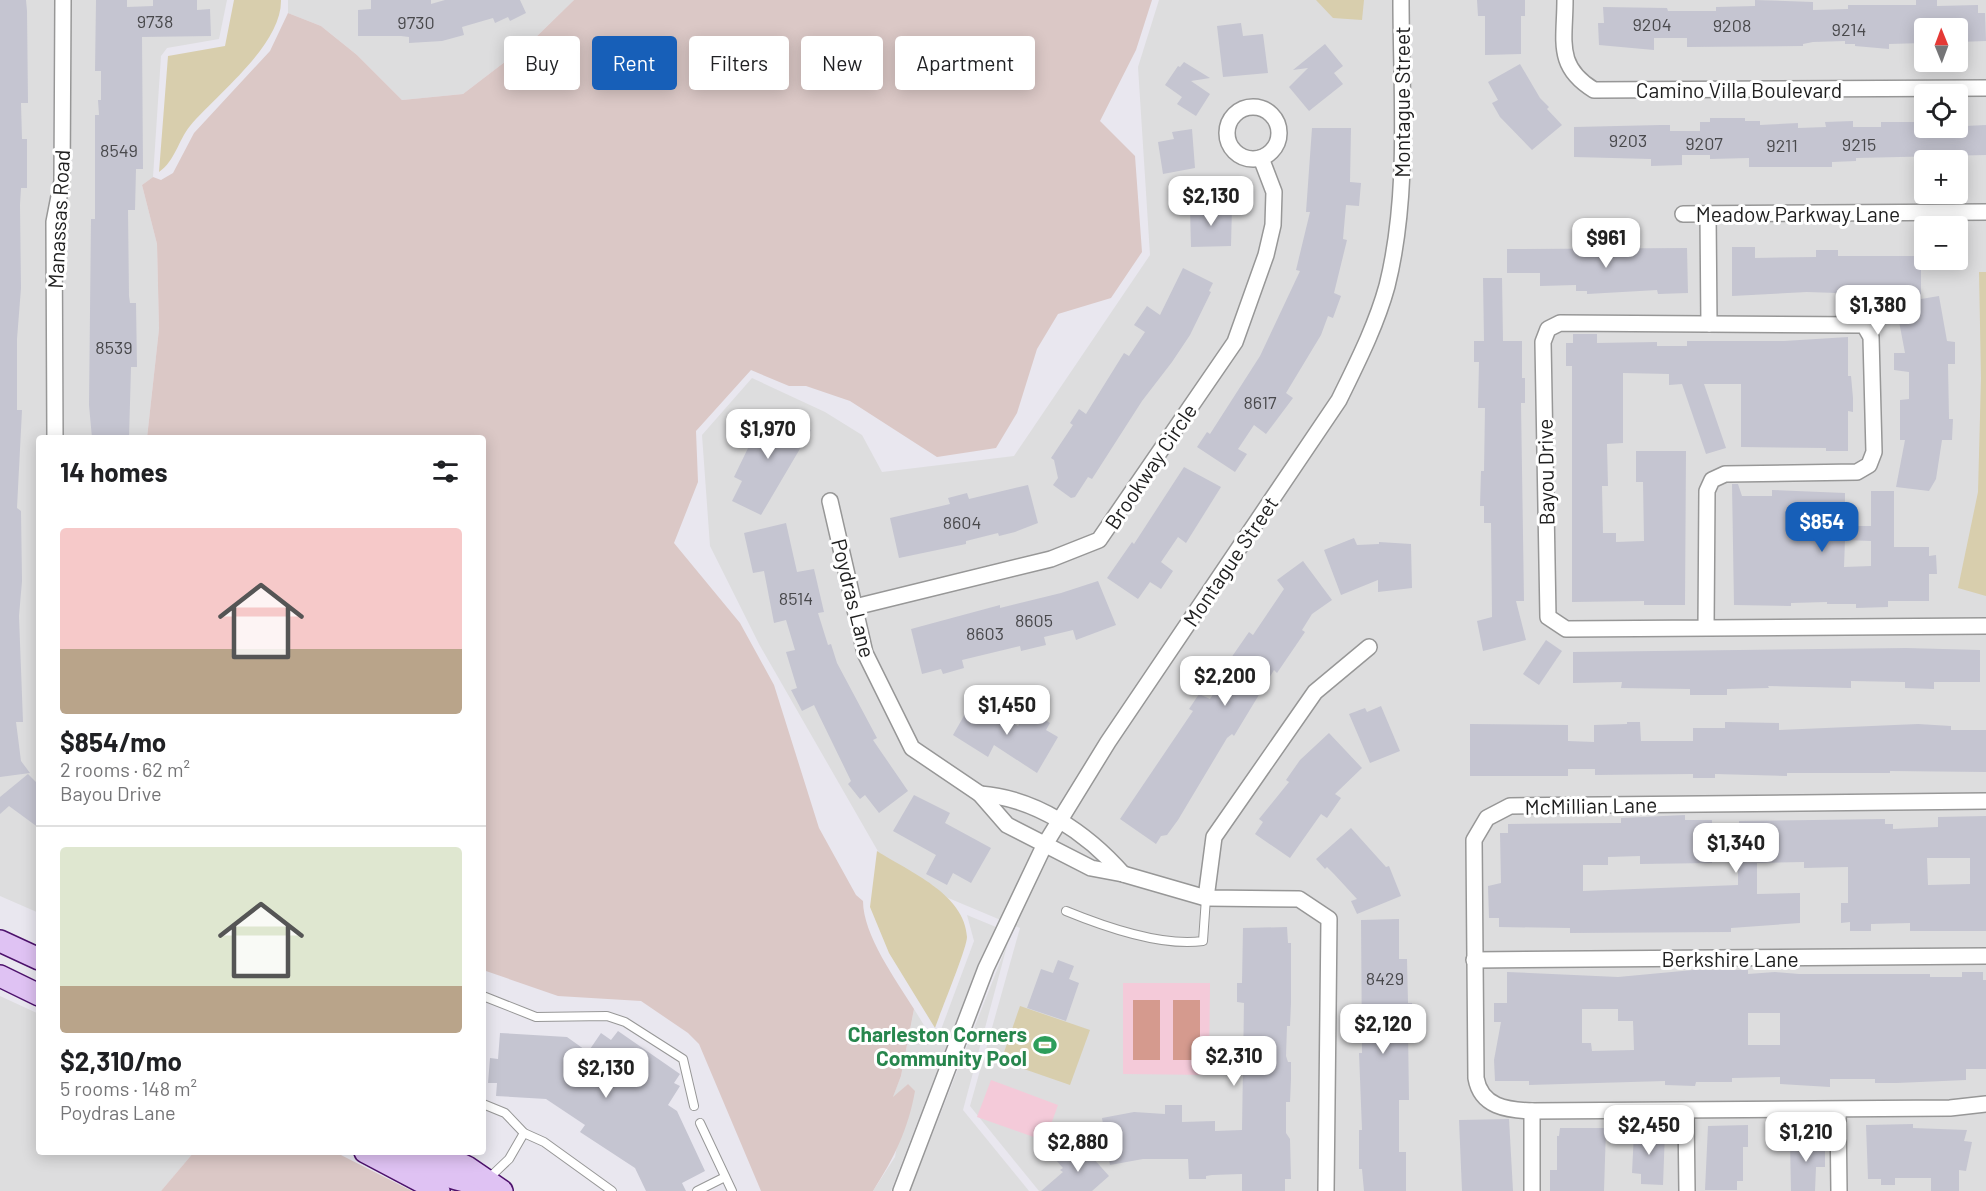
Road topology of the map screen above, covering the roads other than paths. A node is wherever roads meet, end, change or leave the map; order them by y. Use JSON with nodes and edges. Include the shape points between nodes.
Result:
{"nodes":[{"id":1,"x":63,"y":0,"type":"edge"},
{"id":2,"x":1401,"y":0,"type":"edge"},
{"id":3,"x":1565,"y":0,"type":"edge"},
{"id":4,"x":1986,"y":88,"type":"edge"},
{"id":5,"x":1261,"y":159,"type":"dead end"},
{"id":6,"x":1986,"y":212,"type":"edge"},
{"id":7,"x":1683,"y":214,"type":"dead end"},
{"id":8,"x":1708,"y":214,"type":"junction"},
{"id":9,"x":1709,"y":324,"type":"junction"},
{"id":10,"x":55,"y":435,"type":"edge"},
{"id":11,"x":830,"y":501,"type":"dead end"},
{"id":12,"x":855,"y":607,"type":"junction"},
{"id":13,"x":1986,"y":626,"type":"edge"},
{"id":14,"x":1706,"y":628,"type":"junction"},
{"id":15,"x":1369,"y":647,"type":"dead end"},
{"id":16,"x":980,"y":794,"type":"junction"},
{"id":17,"x":1986,"y":801,"type":"edge"},
{"id":18,"x":1059,"y":822,"type":"junction"},
{"id":19,"x":1044,"y":846,"type":"junction"},
{"id":20,"x":1123,"y":874,"type":"junction"},
{"id":21,"x":1206,"y":898,"type":"junction"},
{"id":22,"x":1066,"y":911,"type":"dead end"},
{"id":23,"x":0,"y":941,"type":"edge"},
{"id":24,"x":1986,"y":956,"type":"edge"},
{"id":25,"x":36,"y":958,"type":"edge"},
{"id":26,"x":1474,"y":960,"type":"junction"},
{"id":27,"x":0,"y":976,"type":"edge"},
{"id":28,"x":36,"y":994,"type":"edge"},
{"id":29,"x":486,"y":997,"type":"edge"},
{"id":30,"x":1986,"y":1104,"type":"edge"},
{"id":31,"x":486,"y":1105,"type":"edge"},
{"id":32,"x":694,"y":1106,"type":"dead end"},
{"id":33,"x":1838,"y":1110,"type":"junction"},
{"id":34,"x":1532,"y":1111,"type":"junction"},
{"id":35,"x":1686,"y":1111,"type":"junction"},
{"id":36,"x":700,"y":1123,"type":"dead end"},
{"id":37,"x":524,"y":1133,"type":"junction"},
{"id":38,"x":371,"y":1155,"type":"edge"},
{"id":39,"x":406,"y":1155,"type":"edge"},
{"id":40,"x":441,"y":1155,"type":"edge"},
{"id":41,"x":725,"y":1178,"type":"junction"},
{"id":42,"x":494,"y":1186,"type":"edge"},
{"id":43,"x":439,"y":1191,"type":"edge"},
{"id":44,"x":612,"y":1191,"type":"edge"},
{"id":45,"x":697,"y":1191,"type":"edge"},
{"id":46,"x":732,"y":1191,"type":"edge"},
{"id":47,"x":901,"y":1191,"type":"edge"},
{"id":48,"x":1326,"y":1191,"type":"edge"},
{"id":49,"x":1532,"y":1191,"type":"edge"},
{"id":50,"x":1686,"y":1191,"type":"edge"},
{"id":51,"x":1839,"y":1191,"type":"edge"}],
"edges":[{"from":1,"to":10,"type":"street","name":"Manassas Road","via":[[62,181],[54,222]]},
{"from":2,"to":18,"type":"street","name":"Montague Street","via":[[1401,205],[1387,286],[1366,344],[1339,400],[1108,742]]},
{"from":3,"to":4,"type":"street","name":"Camino Villa Boulevard","via":[[1565,58],[1575,78],[1594,90]]},
{"from":5,"to":12,"type":"street","name":"Brookway Circle","via":[[1274,192],[1273,225],[1234,342],[1099,540],[1051,560]]},
{"from":6,"to":8,"type":"street","name":"Meadow Parkway Lane"},
{"from":7,"to":8,"type":"street","name":"Meadow Parkway Lane"},
{"from":8,"to":9,"type":"street"},
{"from":9,"to":14,"type":"street","name":"Bayou Drive","via":[[1864,325],[1871,337],[1874,452],[1869,465],[1857,472],[1725,474],[1712,480],[1707,491]]},
{"from":9,"to":14,"type":"street","name":"Bayou Drive","via":[[1560,323],[1548,329],[1543,342],[1548,617],[1566,629]]},
{"from":11,"to":12,"type":"street","name":"Poydras Lane"},
{"from":12,"to":16,"type":"street","name":"Poydras Lane","via":[[865,653],[912,747]]},
{"from":13,"to":14,"type":"street","name":"Bayou Drive"},
{"from":15,"to":21,"type":"street","via":[[1315,692],[1214,837]]},
{"from":16,"to":18,"type":"street","name":"Poydras Lane","via":[[1011,797]]},
{"from":16,"to":19,"type":"street","name":"Poydras Lane","via":[[1007,825]]},
{"from":17,"to":26,"type":"street","name":"McMillian Lane","via":[[1510,806],[1487,818],[1474,840]]},
{"from":18,"to":19,"type":"street","name":"Montague Street"},
{"from":18,"to":20,"type":"street","name":"Poydras Lane","via":[[1099,848]]},
{"from":19,"to":20,"type":"street","name":"Poydras Lane","via":[[1091,868]]},
{"from":19,"to":47,"type":"street","name":"Montague Street","via":[[986,968]]},
{"from":20,"to":21,"type":"street","name":"Poydras Lane"},
{"from":21,"to":22,"type":"lane","via":[[1203,942],[1181,944]]},
{"from":21,"to":48,"type":"street","name":"Poydras Lane","via":[[1299,899],[1329,919]]},
{"from":23,"to":25,"type":"street"},
{"from":24,"to":26,"type":"street","name":"Berkshire Lane"},
{"from":26,"to":34,"type":"street","name":"McMillian Lane","via":[[1476,1078],[1484,1097],[1503,1108]]},
{"from":27,"to":28,"type":"street"},
{"from":29,"to":32,"type":"lane","via":[[536,1017],[607,1016],[625,1022],[683,1059]]},
{"from":30,"to":33,"type":"street","name":"McMillian Lane"},
{"from":31,"to":37,"type":"lane","via":[[505,1113]]},
{"from":33,"to":35,"type":"street","name":"McMillian Lane"},
{"from":33,"to":51,"type":"street"},
{"from":34,"to":35,"type":"street","name":"McMillian Lane"},
{"from":34,"to":49,"type":"street"},
{"from":35,"to":50,"type":"street"},
{"from":36,"to":41,"type":"lane"},
{"from":37,"to":42,"type":"lane"},
{"from":37,"to":44,"type":"lane","via":[[544,1142]]},
{"from":38,"to":43,"type":"street"},
{"from":39,"to":42,"type":"street","via":[[458,1181]]},
{"from":40,"to":42,"type":"street"},
{"from":41,"to":45,"type":"lane"},
{"from":41,"to":46,"type":"lane"}]}
